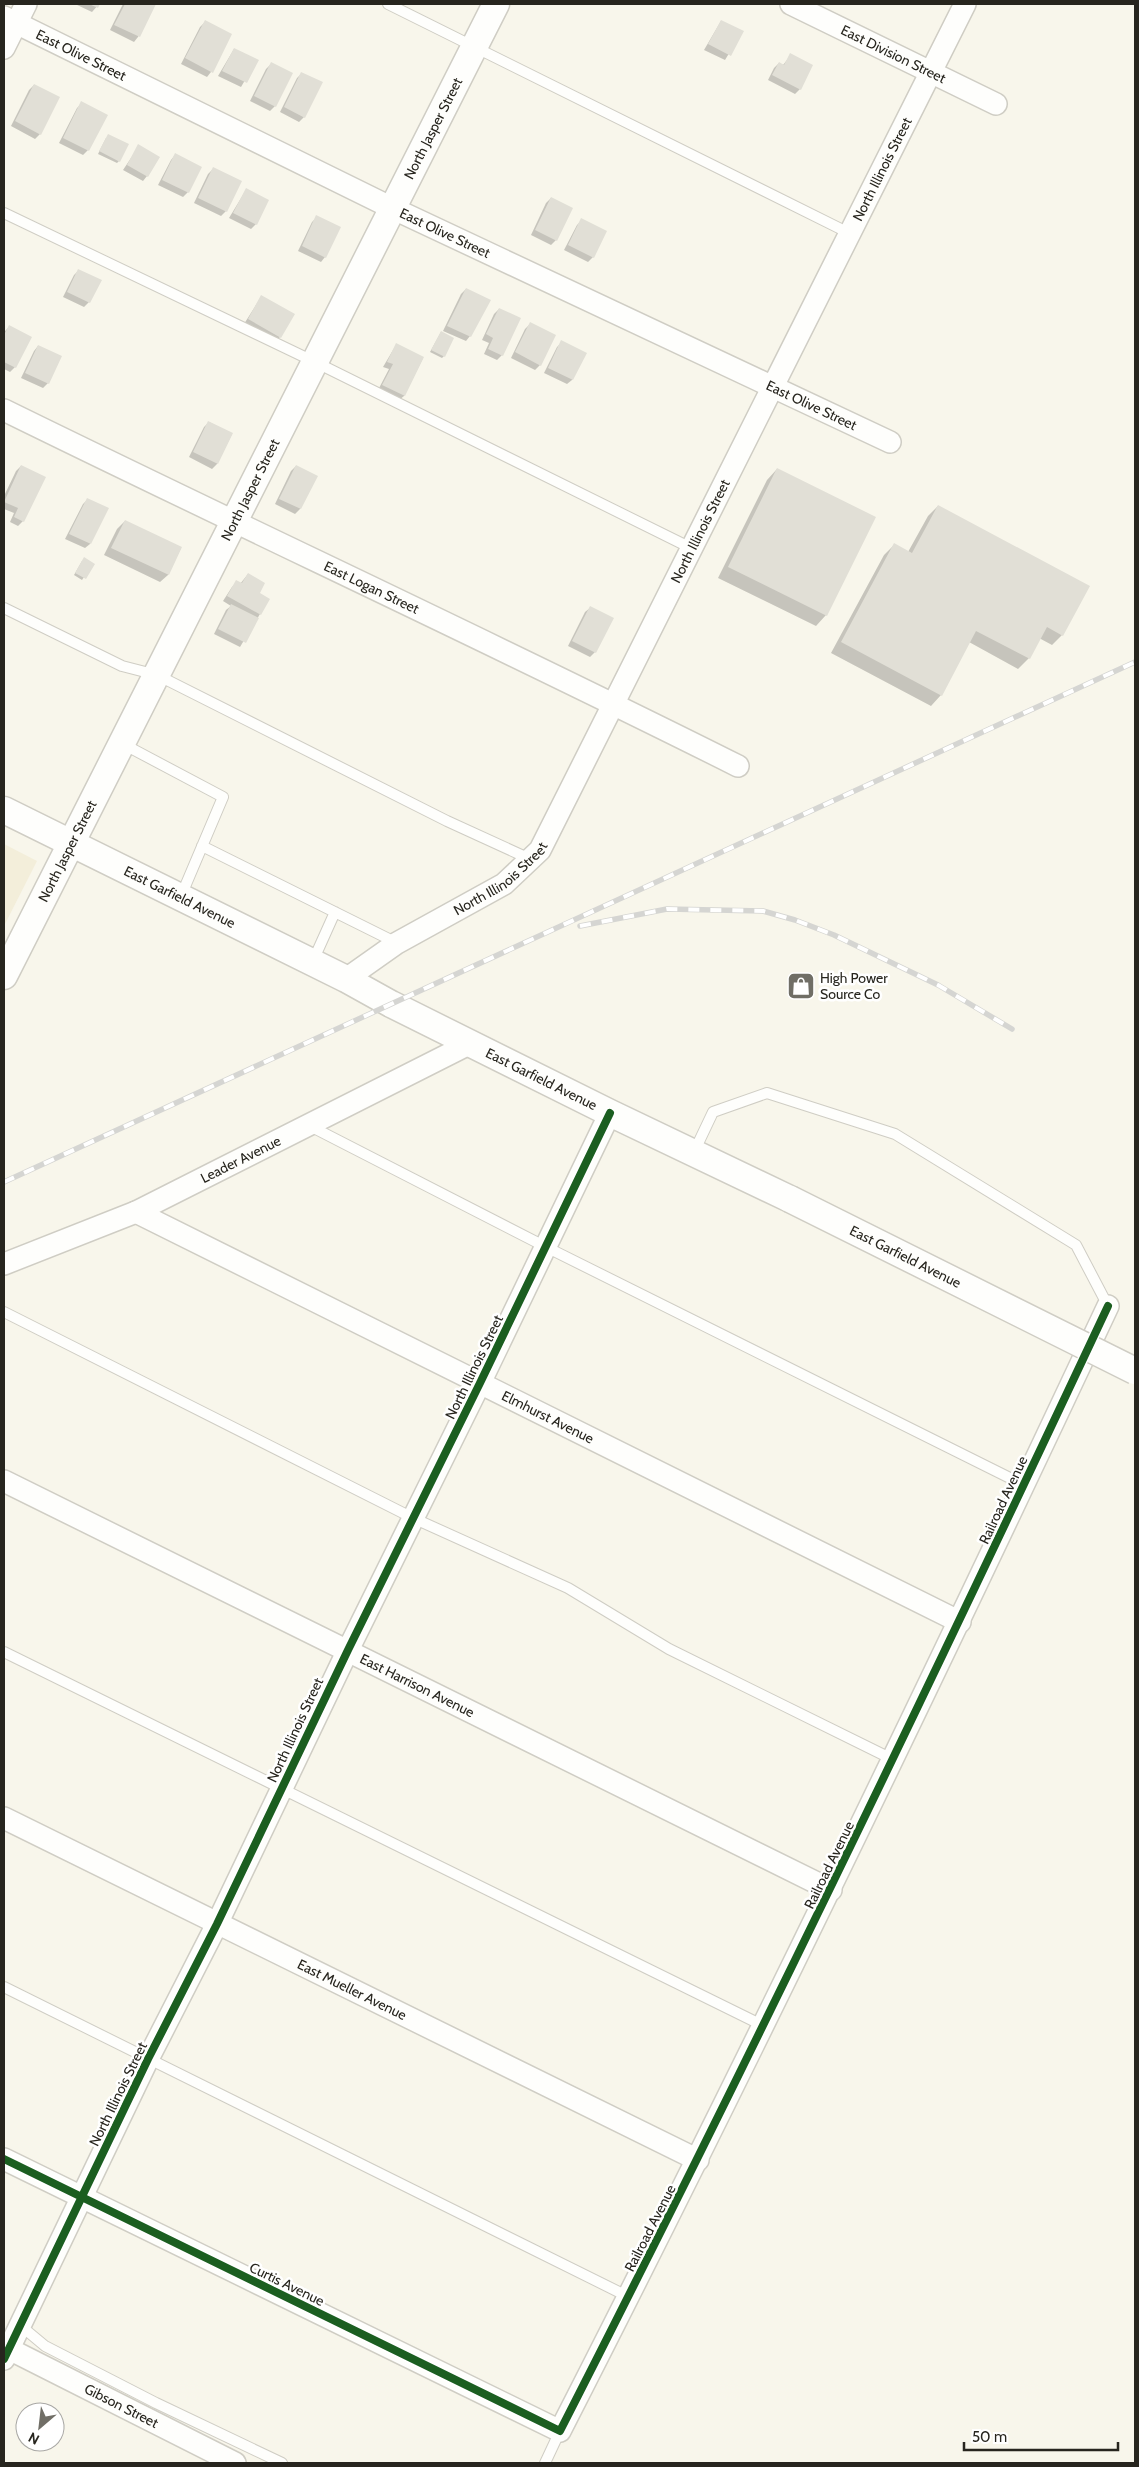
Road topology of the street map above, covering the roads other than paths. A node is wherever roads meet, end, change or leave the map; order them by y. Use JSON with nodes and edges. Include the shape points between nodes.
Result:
{"nodes":[{"id":1,"x":26,"y":4,"type":"edge"},
{"id":2,"x":388,"y":4,"type":"edge"},
{"id":3,"x":496,"y":4,"type":"edge"},
{"id":4,"x":791,"y":4,"type":"edge"},
{"id":5,"x":965,"y":4,"type":"edge"},
{"id":6,"x":10,"y":20,"type":"edge"},
{"id":7,"x":475,"y":45,"type":"junction"},
{"id":8,"x":4,"y":48,"type":"edge"},
{"id":9,"x":930,"y":72,"type":"junction"},
{"id":10,"x":996,"y":104,"type":"dead end"},
{"id":11,"x":392,"y":208,"type":"junction"},
{"id":12,"x":4,"y":213,"type":"edge"},
{"id":13,"x":849,"y":233,"type":"junction"},
{"id":14,"x":315,"y":362,"type":"junction"},
{"id":15,"x":771,"y":388,"type":"junction"},
{"id":16,"x":4,"y":410,"type":"edge"},
{"id":17,"x":890,"y":442,"type":"dead end"},
{"id":18,"x":234,"y":523,"type":"junction"},
{"id":19,"x":691,"y":548,"type":"junction"},
{"id":20,"x":4,"y":608,"type":"edge"},
{"id":21,"x":156,"y":675,"type":"junction"},
{"id":22,"x":614,"y":704,"type":"junction"},
{"id":23,"x":122,"y":744,"type":"junction"},
{"id":24,"x":738,"y":766,"type":"dead end"},
{"id":25,"x":4,"y":810,"type":"edge"},
{"id":26,"x":71,"y":843,"type":"junction"},
{"id":27,"x":202,"y":846,"type":"junction"},
{"id":28,"x":530,"y":859,"type":"junction"},
{"id":29,"x":180,"y":897,"type":"junction"},
{"id":30,"x":335,"y":912,"type":"junction"},
{"id":31,"x":398,"y":943,"type":"junction"},
{"id":32,"x":312,"y":962,"type":"junction"},
{"id":33,"x":4,"y":976,"type":"edge"},
{"id":34,"x":346,"y":979,"type":"junction"},
{"id":35,"x":471,"y":1043,"type":"junction"},
{"id":36,"x":610,"y":1113,"type":"junction"},
{"id":37,"x":307,"y":1125,"type":"junction"},
{"id":38,"x":693,"y":1153,"type":"junction"},
{"id":39,"x":136,"y":1212,"type":"junction"},
{"id":40,"x":546,"y":1247,"type":"junction"},
{"id":41,"x":4,"y":1264,"type":"edge"},
{"id":42,"x":1108,"y":1306,"type":"joint"},
{"id":43,"x":4,"y":1312,"type":"edge"},
{"id":44,"x":1135,"y":1371,"type":"edge"},
{"id":45,"x":480,"y":1383,"type":"junction"},
{"id":46,"x":4,"y":1481,"type":"edge"},
{"id":47,"x":1024,"y":1485,"type":"junction"},
{"id":48,"x":413,"y":1518,"type":"junction"},
{"id":49,"x":960,"y":1622,"type":"junction"},
{"id":50,"x":348,"y":1650,"type":"junction"},
{"id":51,"x":4,"y":1652,"type":"edge"},
{"id":52,"x":894,"y":1760,"type":"junction"},
{"id":53,"x":281,"y":1789,"type":"junction"},
{"id":54,"x":4,"y":1818,"type":"edge"},
{"id":55,"x":831,"y":1890,"type":"junction"},
{"id":56,"x":217,"y":1924,"type":"junction"},
{"id":57,"x":4,"y":1987,"type":"edge"},
{"id":58,"x":764,"y":2026,"type":"junction"},
{"id":59,"x":148,"y":2060,"type":"junction"},
{"id":60,"x":4,"y":2159,"type":"edge"},
{"id":61,"x":698,"y":2160,"type":"junction"},
{"id":62,"x":81,"y":2198,"type":"junction"},
{"id":63,"x":629,"y":2297,"type":"junction"},
{"id":64,"x":20,"y":2326,"type":"junction"},
{"id":65,"x":6,"y":2354,"type":"edge"},
{"id":66,"x":560,"y":2430,"type":"junction"},
{"id":67,"x":235,"y":2463,"type":"edge"},
{"id":68,"x":282,"y":2463,"type":"edge"},
{"id":69,"x":545,"y":2463,"type":"edge"}],
"edges":[{"from":1,"to":6,"type":"street"},
{"from":2,"to":7,"type":"lane"},
{"from":3,"to":7,"type":"street","name":"North Jasper Street"},
{"from":4,"to":9,"type":"street","name":"East Division Street"},
{"from":5,"to":9,"type":"street","name":"North Illinois Street"},
{"from":6,"to":8,"type":"street"},
{"from":6,"to":11,"type":"street","name":"East Olive Street"},
{"from":7,"to":11,"type":"street","name":"North Jasper Street"},
{"from":7,"to":13,"type":"lane"},
{"from":9,"to":10,"type":"street","name":"East Division Street"},
{"from":9,"to":13,"type":"street","name":"North Illinois Street"},
{"from":11,"to":14,"type":"street","name":"North Jasper Street"},
{"from":11,"to":15,"type":"street","name":"East Olive Street"},
{"from":12,"to":14,"type":"lane"},
{"from":13,"to":15,"type":"street","name":"North Illinois Street"},
{"from":14,"to":18,"type":"street","name":"North Jasper Street"},
{"from":14,"to":19,"type":"lane"},
{"from":15,"to":17,"type":"street","name":"East Olive Street"},
{"from":15,"to":19,"type":"street","name":"North Illinois Street"},
{"from":16,"to":18,"type":"street","name":"East Logan Street"},
{"from":18,"to":21,"type":"street","name":"North Jasper Street"},
{"from":18,"to":22,"type":"street","name":"East Logan Street"},
{"from":19,"to":22,"type":"street","name":"North Illinois Street"},
{"from":20,"to":21,"type":"lane","via":[[122,666]]},
{"from":21,"to":23,"type":"street","name":"North Jasper Street"},
{"from":21,"to":28,"type":"lane","via":[[447,821]]},
{"from":22,"to":24,"type":"street","name":"East Logan Street"},
{"from":22,"to":28,"type":"street","name":"North Illinois Street","via":[[540,850]]},
{"from":23,"to":26,"type":"street","name":"North Jasper Street"},
{"from":23,"to":27,"type":"lane","via":[[223,797]]},
{"from":25,"to":26,"type":"street","name":"East Garfield Avenue"},
{"from":26,"to":29,"type":"street","name":"East Garfield Avenue"},
{"from":26,"to":33,"type":"street","name":"North Jasper Street"},
{"from":27,"to":29,"type":"lane"},
{"from":27,"to":30,"type":"lane"},
{"from":28,"to":31,"type":"street","name":"North Illinois Street","via":[[504,884]]},
{"from":29,"to":32,"type":"street","name":"East Garfield Avenue"},
{"from":30,"to":31,"type":"lane"},
{"from":30,"to":32,"type":"lane"},
{"from":31,"to":34,"type":"street","name":"North Illinois Street"},
{"from":32,"to":34,"type":"street","name":"East Garfield Avenue"},
{"from":34,"to":35,"type":"street","name":"East Garfield Avenue"},
{"from":35,"to":36,"type":"street","name":"East Garfield Avenue"},
{"from":35,"to":37,"type":"street","name":"Leader Avenue"},
{"from":36,"to":38,"type":"street","name":"East Garfield Avenue"},
{"from":36,"to":40,"type":"street","name":"North Illinois Street"},
{"from":37,"to":39,"type":"street","name":"Leader Avenue"},
{"from":37,"to":40,"type":"lane"},
{"from":38,"to":42,"type":"lane","via":[[713,1112],[767,1093],[895,1134],[1076,1245]]},
{"from":38,"to":44,"type":"street","name":"East Garfield Avenue","bridge":true},
{"from":39,"to":41,"type":"street","name":"Leader Avenue"},
{"from":39,"to":45,"type":"street","name":"Elmhurst Avenue"},
{"from":40,"to":45,"type":"street","name":"North Illinois Street"},
{"from":40,"to":47,"type":"lane"},
{"from":42,"to":47,"type":"street","name":"Railroad Avenue"},
{"from":43,"to":48,"type":"lane"},
{"from":45,"to":48,"type":"street","name":"North Illinois Street"},
{"from":45,"to":49,"type":"street","name":"Elmhurst Avenue"},
{"from":46,"to":50,"type":"street","name":"East Harrison Avenue"},
{"from":47,"to":49,"type":"street","name":"Railroad Avenue"},
{"from":48,"to":50,"type":"street","name":"North Illinois Street"},
{"from":48,"to":52,"type":"lane","via":[[568,1588],[669,1648]]},
{"from":49,"to":52,"type":"street","name":"Railroad Avenue"},
{"from":50,"to":53,"type":"street","name":"North Illinois Street"},
{"from":50,"to":55,"type":"street","name":"East Harrison Avenue"},
{"from":51,"to":53,"type":"lane"},
{"from":52,"to":55,"type":"street","name":"Railroad Avenue"},
{"from":53,"to":56,"type":"street","name":"North Illinois Street"},
{"from":53,"to":58,"type":"lane"},
{"from":54,"to":56,"type":"street","name":"East Mueller Avenue"},
{"from":55,"to":58,"type":"street","name":"Railroad Avenue"},
{"from":56,"to":59,"type":"street","name":"North Illinois Street"},
{"from":56,"to":61,"type":"street","name":"East Mueller Avenue"},
{"from":57,"to":59,"type":"lane"},
{"from":58,"to":61,"type":"street","name":"Railroad Avenue"},
{"from":59,"to":62,"type":"street","name":"North Illinois Street"},
{"from":59,"to":63,"type":"lane"},
{"from":60,"to":62,"type":"street","name":"Curtis Avenue"},
{"from":61,"to":63,"type":"street","name":"Railroad Avenue"},
{"from":62,"to":64,"type":"street","name":"North Illinois Street"},
{"from":62,"to":66,"type":"street","name":"Curtis Avenue"},
{"from":63,"to":66,"type":"street","name":"Railroad Avenue"},
{"from":64,"to":65,"type":"street","name":"North Illinois Street"},
{"from":64,"to":68,"type":"lane","via":[[46,2346]]},
{"from":65,"to":67,"type":"street","name":"Gibson Street"},
{"from":66,"to":69,"type":"lane"}]}
